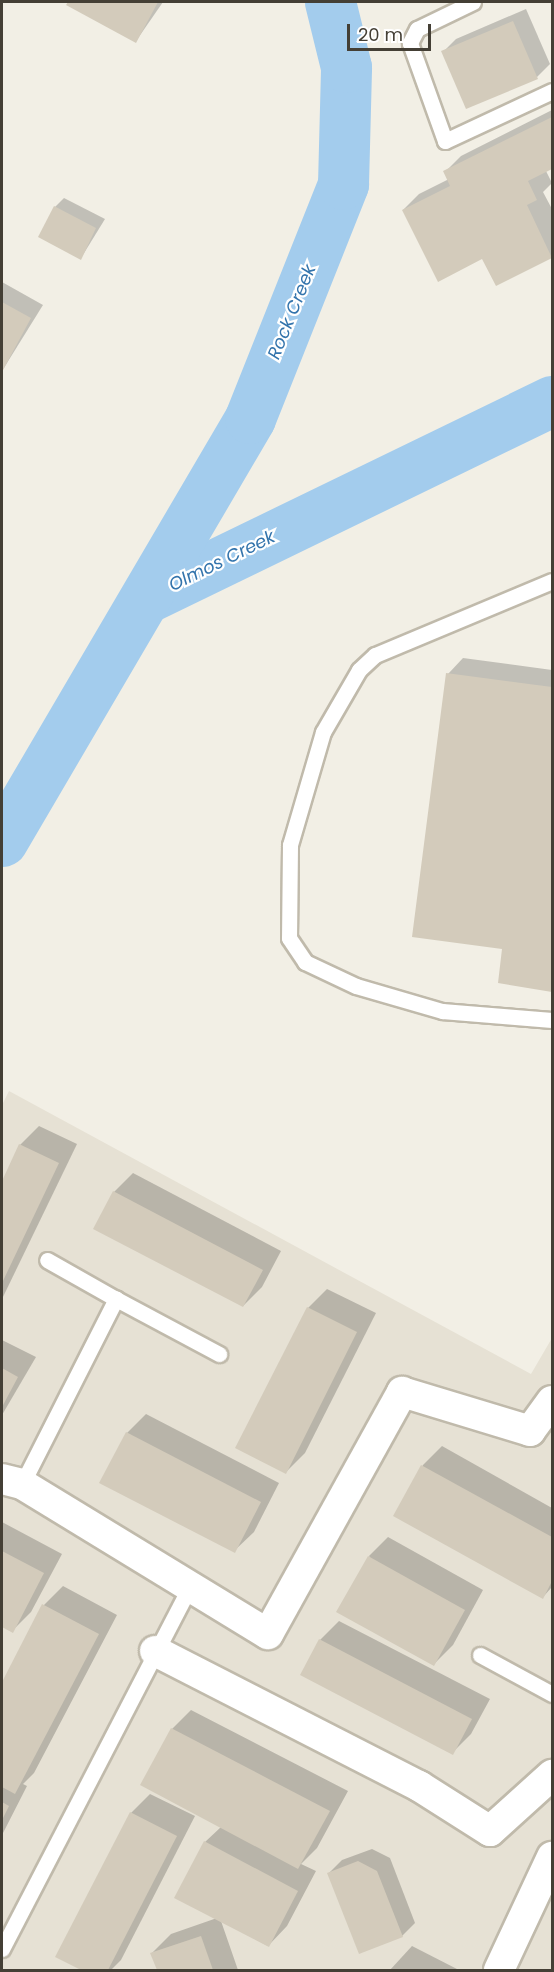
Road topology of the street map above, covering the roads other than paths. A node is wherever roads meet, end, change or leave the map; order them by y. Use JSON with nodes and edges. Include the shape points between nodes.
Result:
{"nodes":[{"id":1,"x":473,"y":2,"type":"edge"},
{"id":2,"x":552,"y":91,"type":"edge"},
{"id":3,"x":552,"y":581,"type":"edge"},
{"id":4,"x":552,"y":1020,"type":"edge"},
{"id":5,"x":47,"y":1260,"type":"dead end"},
{"id":6,"x":116,"y":1299,"type":"junction"},
{"id":7,"x":219,"y":1354,"type":"dead end"},
{"id":8,"x":552,"y":1401,"type":"edge"},
{"id":9,"x":12,"y":1481,"type":"edge"},
{"id":10,"x":190,"y":1587,"type":"junction"},
{"id":11,"x":155,"y":1651,"type":"junction"},
{"id":12,"x":480,"y":1655,"type":"dead end"},
{"id":13,"x":552,"y":1694,"type":"edge"},
{"id":14,"x":552,"y":1775,"type":"edge"},
{"id":15,"x":552,"y":1857,"type":"edge"},
{"id":16,"x":2,"y":1949,"type":"edge"},
{"id":17,"x":499,"y":1971,"type":"edge"}],
"edges":[{"from":1,"to":2,"type":"lane","via":[[417,29],[410,43],[445,141]]},
{"from":3,"to":4,"type":"lane","via":[[375,655],[359,670],[323,732],[290,845],[289,938],[305,962],[356,986],[442,1011]]},
{"from":5,"to":6,"type":"lane"},
{"from":6,"to":7,"type":"lane"},
{"from":6,"to":9,"type":"lane"},
{"from":8,"to":10,"type":"street","via":[[530,1431],[402,1392],[268,1634]]},
{"from":9,"to":10,"type":"street"},
{"from":10,"to":11,"type":"lane"},
{"from":11,"to":14,"type":"street","via":[[419,1786],[490,1832]]},
{"from":11,"to":16,"type":"lane"},
{"from":12,"to":13,"type":"lane"},
{"from":15,"to":17,"type":"street"}]}
